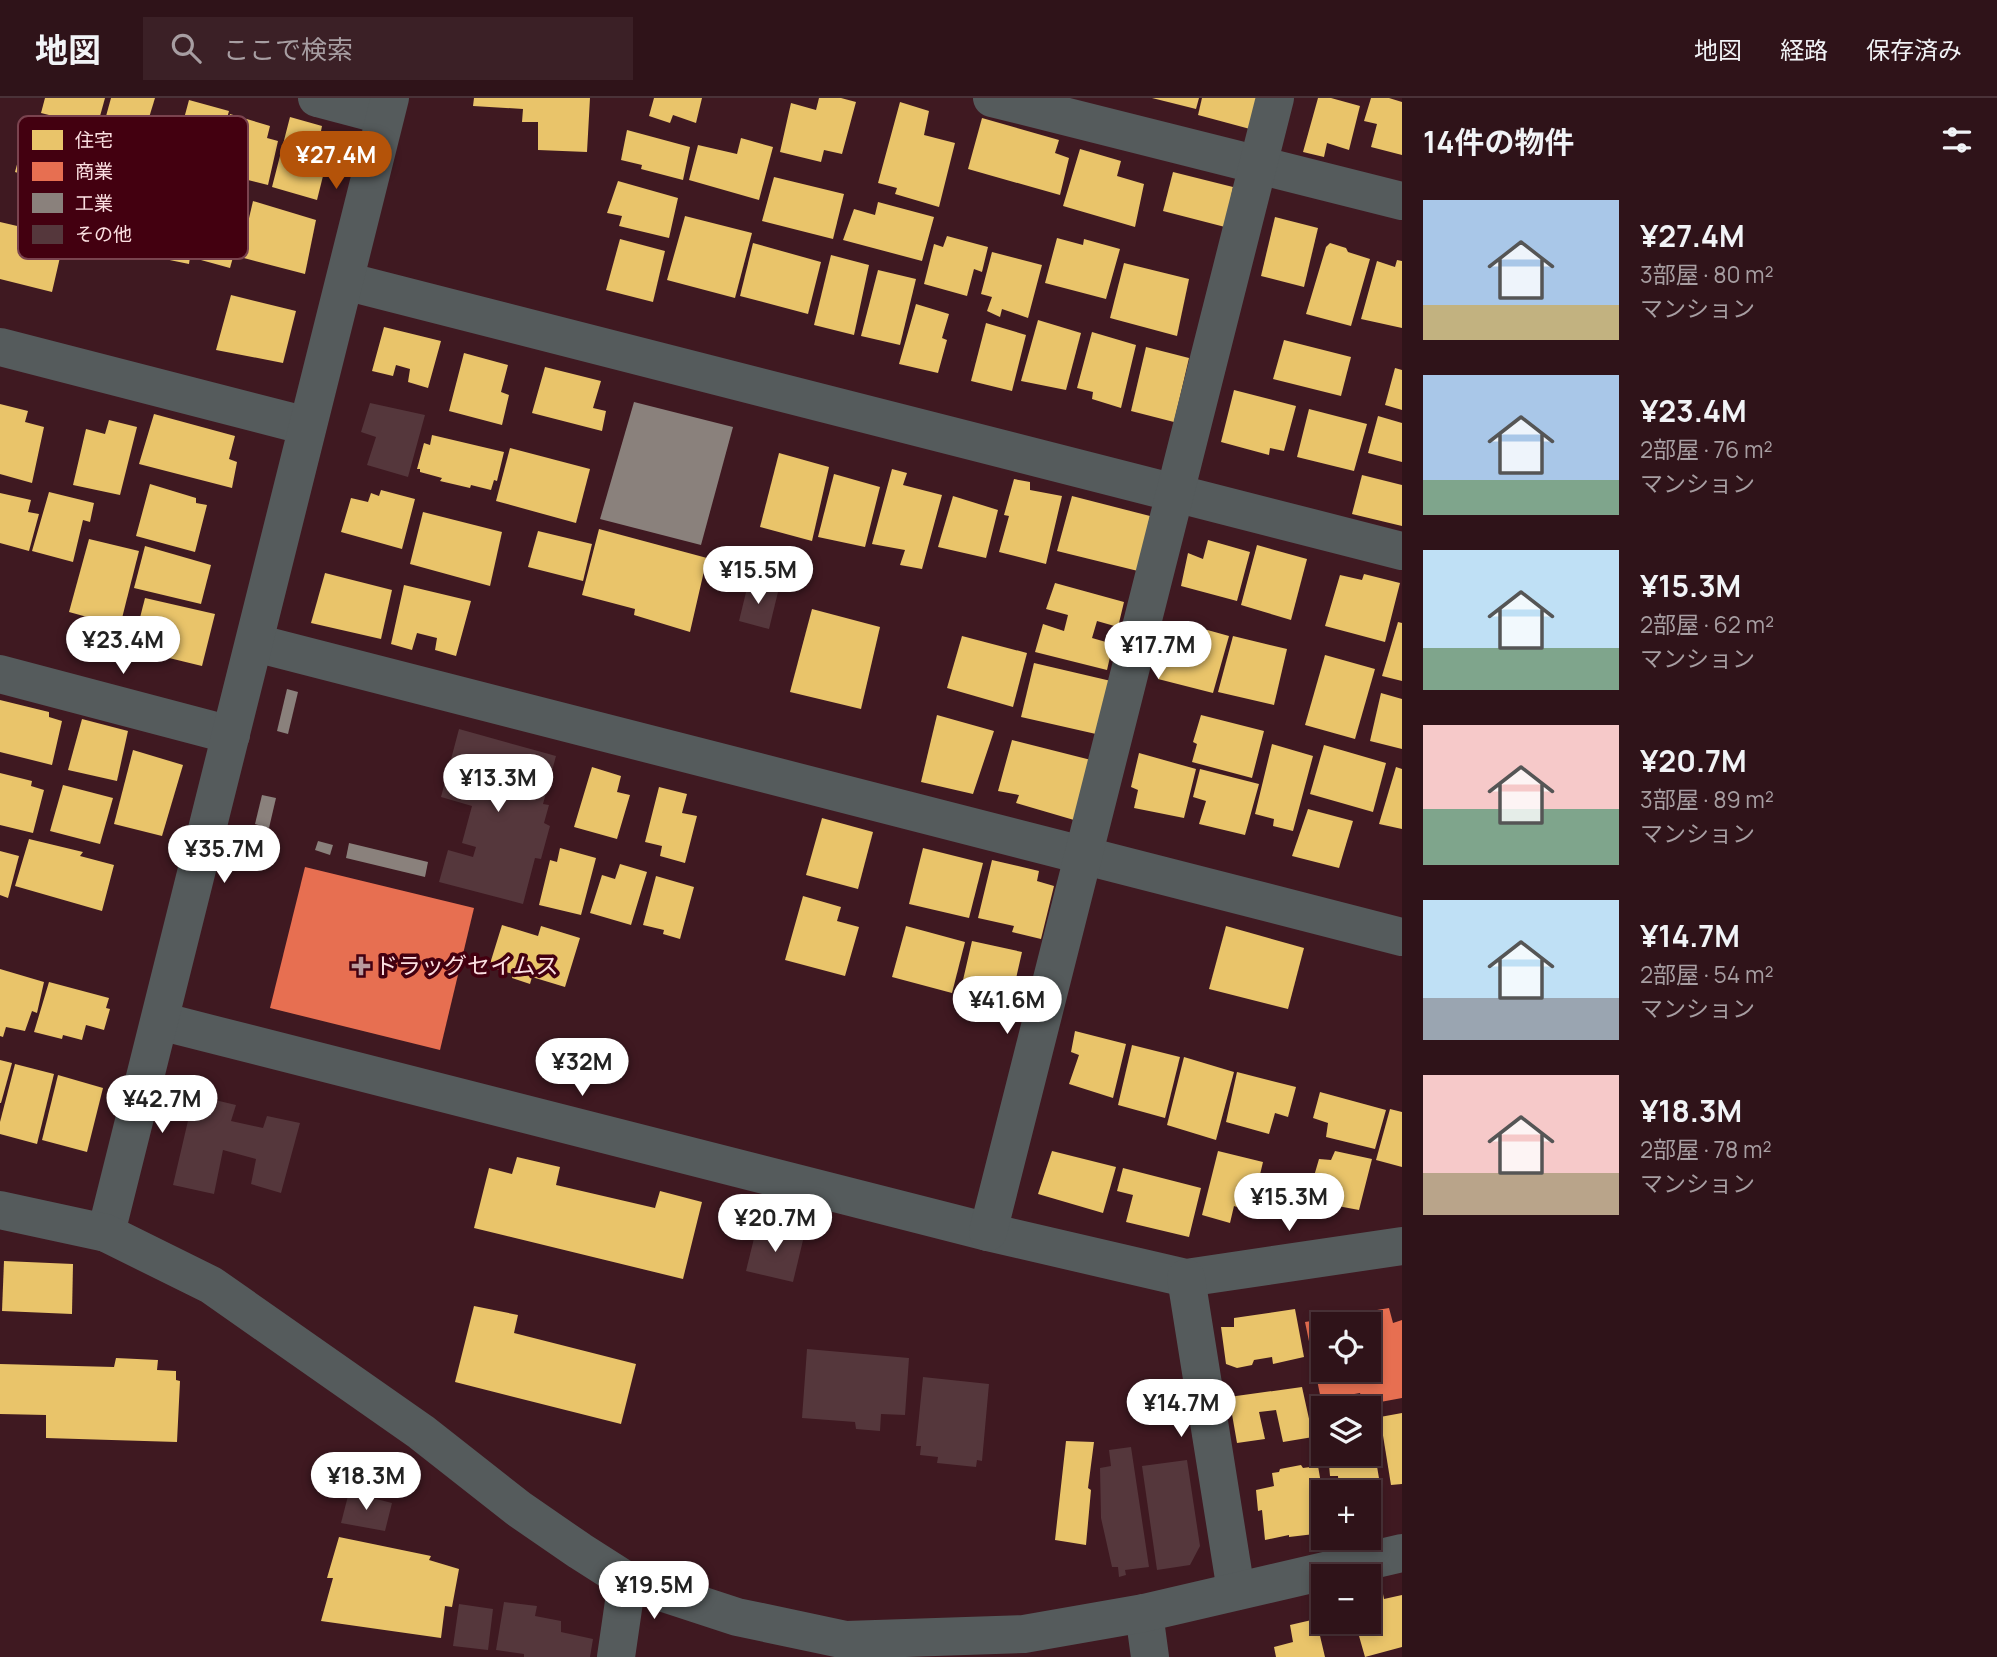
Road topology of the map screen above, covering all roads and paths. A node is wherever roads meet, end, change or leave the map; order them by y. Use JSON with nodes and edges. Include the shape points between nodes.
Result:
{"nodes":[{"id":1,"x":317,"y":98,"type":"edge"},
{"id":2,"x":992,"y":98,"type":"edge"},
{"id":3,"x":1275,"y":98,"type":"edge"},
{"id":4,"x":388,"y":107,"type":"edge"},
{"id":5,"x":1258,"y":164,"type":"junction"},
{"id":6,"x":1402,"y":201,"type":"edge"},
{"id":7,"x":345,"y":281,"type":"junction"},
{"id":8,"x":0,"y":347,"type":"edge"},
{"id":9,"x":307,"y":426,"type":"junction"},
{"id":10,"x":1175,"y":493,"type":"junction"},
{"id":11,"x":1402,"y":551,"type":"edge"},
{"id":12,"x":256,"y":643,"type":"junction"},
{"id":13,"x":0,"y":674,"type":"edge"},
{"id":14,"x":230,"y":735,"type":"junction"},
{"id":15,"x":1084,"y":854,"type":"junction"},
{"id":16,"x":1402,"y":937,"type":"edge"},
{"id":17,"x":160,"y":1021,"type":"junction"},
{"id":18,"x":0,"y":1210,"type":"edge"},
{"id":19,"x":988,"y":1232,"type":"junction"},
{"id":20,"x":106,"y":1233,"type":"junction"},
{"id":21,"x":1402,"y":1246,"type":"edge"},
{"id":22,"x":1186,"y":1278,"type":"junction"},
{"id":23,"x":1402,"y":1553,"type":"edge"},
{"id":24,"x":627,"y":1581,"type":"junction"},
{"id":25,"x":1236,"y":1591,"type":"junction"},
{"id":26,"x":1144,"y":1613,"type":"junction"},
{"id":27,"x":616,"y":1657,"type":"edge"},
{"id":28,"x":1150,"y":1657,"type":"edge"}],
"edges":[{"from":1,"to":4,"type":"street"},
{"from":2,"to":5,"type":"street"},
{"from":3,"to":5,"type":"street"},
{"from":4,"to":7,"type":"street"},
{"from":5,"to":6,"type":"street"},
{"from":5,"to":10,"type":"street"},
{"from":7,"to":9,"type":"street"},
{"from":7,"to":10,"type":"street"},
{"from":8,"to":9,"type":"street"},
{"from":9,"to":12,"type":"street"},
{"from":10,"to":11,"type":"street"},
{"from":10,"to":15,"type":"street"},
{"from":12,"to":14,"type":"street"},
{"from":12,"to":15,"type":"street"},
{"from":13,"to":14,"type":"street"},
{"from":14,"to":17,"type":"street"},
{"from":15,"to":16,"type":"street"},
{"from":15,"to":19,"type":"street"},
{"from":17,"to":19,"type":"street"},
{"from":17,"to":20,"type":"street"},
{"from":18,"to":20,"type":"street"},
{"from":19,"to":22,"type":"street"},
{"from":20,"to":24,"type":"street","via":[[211,1285],[421,1432],[519,1509]]},
{"from":21,"to":22,"type":"street"},
{"from":22,"to":25,"type":"street"},
{"from":23,"to":25,"type":"street"},
{"from":24,"to":26,"type":"street","via":[[737,1618],[846,1640],[1024,1634]]},
{"from":24,"to":27,"type":"street"},
{"from":25,"to":26,"type":"street"},
{"from":26,"to":28,"type":"street"}]}
